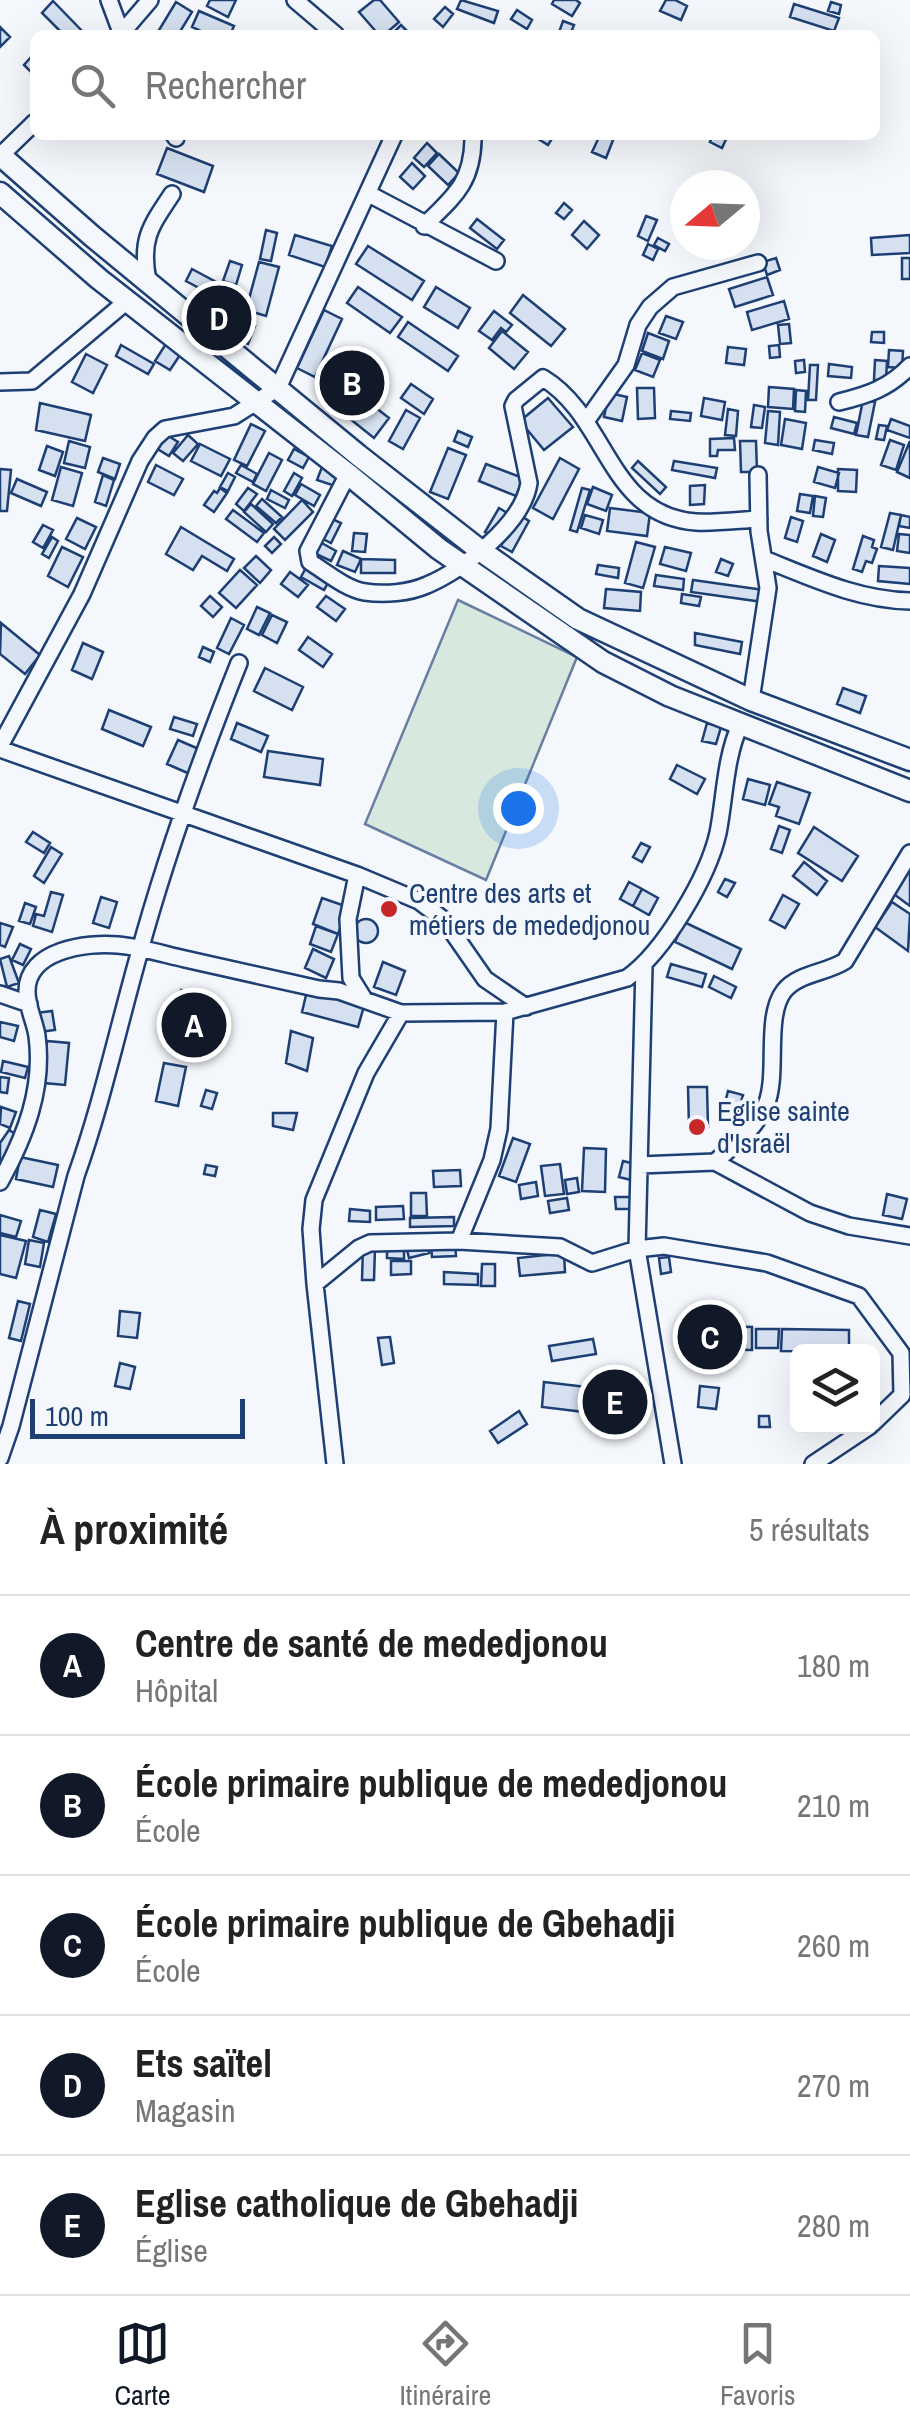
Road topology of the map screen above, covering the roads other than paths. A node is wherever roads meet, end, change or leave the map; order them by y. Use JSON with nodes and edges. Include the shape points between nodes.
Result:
{"nodes":[{"id":1,"x":109,"y":0,"type":"edge"},
{"id":2,"x":150,"y":0,"type":"edge"},
{"id":3,"x":295,"y":0,"type":"edge"},
{"id":4,"x":119,"y":30,"type":"edge"},
{"id":5,"x":125,"y":30,"type":"edge"},
{"id":6,"x":330,"y":30,"type":"edge"},
{"id":7,"x":30,"y":127,"type":"edge"},
{"id":8,"x":392,"y":140,"type":"edge"},
{"id":9,"x":473,"y":140,"type":"dead end"},
{"id":10,"x":0,"y":155,"type":"edge"},
{"id":11,"x":0,"y":193,"type":"edge"},
{"id":12,"x":172,"y":194,"type":"dead end"},
{"id":13,"x":369,"y":194,"type":"junction"},
{"id":14,"x":424,"y":226,"type":"junction"},
{"id":15,"x":496,"y":261,"type":"dead end"},
{"id":16,"x":758,"y":264,"type":"dead end"},
{"id":17,"x":148,"y":280,"type":"junction"},
{"id":18,"x":127,"y":301,"type":"junction"},
{"id":19,"x":910,"y":366,"type":"edge"},
{"id":20,"x":0,"y":382,"type":"edge"},
{"id":21,"x":278,"y":388,"type":"junction"},
{"id":22,"x":839,"y":402,"type":"dead end"},
{"id":23,"x":255,"y":403,"type":"junction"},
{"id":24,"x":587,"y":420,"type":"junction"},
{"id":25,"x":348,"y":474,"type":"junction"},
{"id":26,"x":758,"y":475,"type":"dead end"},
{"id":27,"x":759,"y":519,"type":"junction"},
{"id":28,"x":480,"y":551,"type":"junction"},
{"id":29,"x":764,"y":559,"type":"junction"},
{"id":30,"x":460,"y":564,"type":"junction"},
{"id":31,"x":910,"y":601,"type":"edge"},
{"id":32,"x":240,"y":663,"type":"dead end"},
{"id":33,"x":751,"y":700,"type":"junction"},
{"id":34,"x":740,"y":724,"type":"junction"},
{"id":35,"x":0,"y":748,"type":"edge"},
{"id":36,"x":910,"y":760,"type":"edge"},
{"id":37,"x":910,"y":791,"type":"edge"},
{"id":38,"x":184,"y":814,"type":"junction"},
{"id":39,"x":910,"y":852,"type":"edge"},
{"id":40,"x":356,"y":876,"type":"junction"},
{"id":41,"x":140,"y":949,"type":"junction"},
{"id":42,"x":644,"y":966,"type":"junction"},
{"id":43,"x":0,"y":994,"type":"edge"},
{"id":44,"x":364,"y":1000,"type":"junction"},
{"id":45,"x":29,"y":1004,"type":"junction"},
{"id":46,"x":526,"y":1007,"type":"junction"},
{"id":47,"x":504,"y":1012,"type":"junction"},
{"id":48,"x":402,"y":1013,"type":"junction"},
{"id":49,"x":715,"y":1162,"type":"junction"},
{"id":50,"x":640,"y":1165,"type":"junction"},
{"id":51,"x":0,"y":1182,"type":"edge"},
{"id":52,"x":910,"y":1236,"type":"edge"},
{"id":53,"x":459,"y":1241,"type":"junction"},
{"id":54,"x":637,"y":1249,"type":"junction"},
{"id":55,"x":314,"y":1284,"type":"junction"},
{"id":56,"x":880,"y":1416,"type":"edge"},
{"id":57,"x":858,"y":1434,"type":"edge"},
{"id":58,"x":0,"y":1458,"type":"edge"},
{"id":59,"x":335,"y":1464,"type":"edge"},
{"id":60,"x":673,"y":1464,"type":"edge"},
{"id":61,"x":814,"y":1464,"type":"edge"}],
"edges":[{"from":1,"to":4,"type":"street"},
{"from":2,"to":5,"type":"street"},
{"from":3,"to":6,"type":"street"},
{"from":7,"to":10,"type":"street"},
{"from":8,"to":13,"type":"street"},
{"from":9,"to":14,"type":"street","via":[[462,187]]},
{"from":10,"to":17,"type":"main road"},
{"from":11,"to":18,"type":"main road"},
{"from":12,"to":17,"type":"street","via":[[149,230],[143,253]]},
{"from":13,"to":14,"type":"street"},
{"from":13,"to":21,"type":"street"},
{"from":14,"to":15,"type":"street"},
{"from":16,"to":24,"type":"street","via":[[673,287],[638,325],[626,365]]},
{"from":17,"to":21,"type":"main road"},
{"from":18,"to":20,"type":"street","via":[[32,382]]},
{"from":18,"to":23,"type":"main road"},
{"from":19,"to":22,"type":"street","via":[[874,393]]},
{"from":21,"to":23,"type":"street"},
{"from":21,"to":28,"type":"main road"},
{"from":23,"to":25,"type":"main road"},
{"from":23,"to":35,"type":"street","via":[[234,416],[165,429],[155,438]]},
{"from":24,"to":27,"type":"street","via":[[620,481],[640,500],[696,522]]},
{"from":24,"to":28,"type":"street","via":[[543,378],[516,400],[527,492],[498,539]]},
{"from":25,"to":30,"type":"main road"},
{"from":25,"to":30,"type":"street","via":[[308,551],[310,562],[362,592],[394,593],[427,585]]},
{"from":26,"to":27,"type":"street"},
{"from":27,"to":29,"type":"street"},
{"from":28,"to":30,"type":"street"},
{"from":28,"to":33,"type":"main road","via":[[578,618]]},
{"from":29,"to":31,"type":"street","via":[[849,592]]},
{"from":29,"to":33,"type":"street","via":[[768,588]]},
{"from":30,"to":34,"type":"main road","via":[[603,662]]},
{"from":32,"to":38,"type":"street"},
{"from":33,"to":36,"type":"main road"},
{"from":34,"to":37,"type":"main road"},
{"from":34,"to":42,"type":"street","via":[[706,866]]},
{"from":35,"to":38,"type":"street"},
{"from":38,"to":40,"type":"street"},
{"from":38,"to":41,"type":"street"},
{"from":39,"to":49,"type":"street","via":[[845,961],[796,980],[782,993],[768,1100],[756,1124]]},
{"from":40,"to":44,"type":"street","via":[[348,919],[351,978]]},
{"from":40,"to":46,"type":"street","via":[[418,901],[444,920],[484,979]]},
{"from":41,"to":44,"type":"street"},
{"from":41,"to":45,"type":"street","via":[[118,944],[60,950],[31,974]]},
{"from":41,"to":58,"type":"street"},
{"from":42,"to":46,"type":"street","via":[[627,978]]},
{"from":42,"to":50,"type":"street"},
{"from":43,"to":45,"type":"street"},
{"from":44,"to":48,"type":"street"},
{"from":45,"to":51,"type":"street","via":[[38,1063],[30,1116]]},
{"from":46,"to":47,"type":"street"},
{"from":47,"to":48,"type":"street"},
{"from":47,"to":53,"type":"street","via":[[499,1129]]},
{"from":48,"to":55,"type":"street","via":[[366,1073],[314,1200]]},
{"from":49,"to":50,"type":"street"},
{"from":49,"to":52,"type":"street","via":[[810,1213]]},
{"from":50,"to":54,"type":"street"},
{"from":53,"to":54,"type":"street","via":[[560,1246],[592,1262]]},
{"from":53,"to":55,"type":"street","via":[[364,1246]]},
{"from":54,"to":56,"type":"street","via":[[664,1246],[767,1263],[860,1296],[901,1353],[902,1395]]},
{"from":54,"to":60,"type":"street"},
{"from":55,"to":59,"type":"street"},
{"from":57,"to":61,"type":"street"}]}
